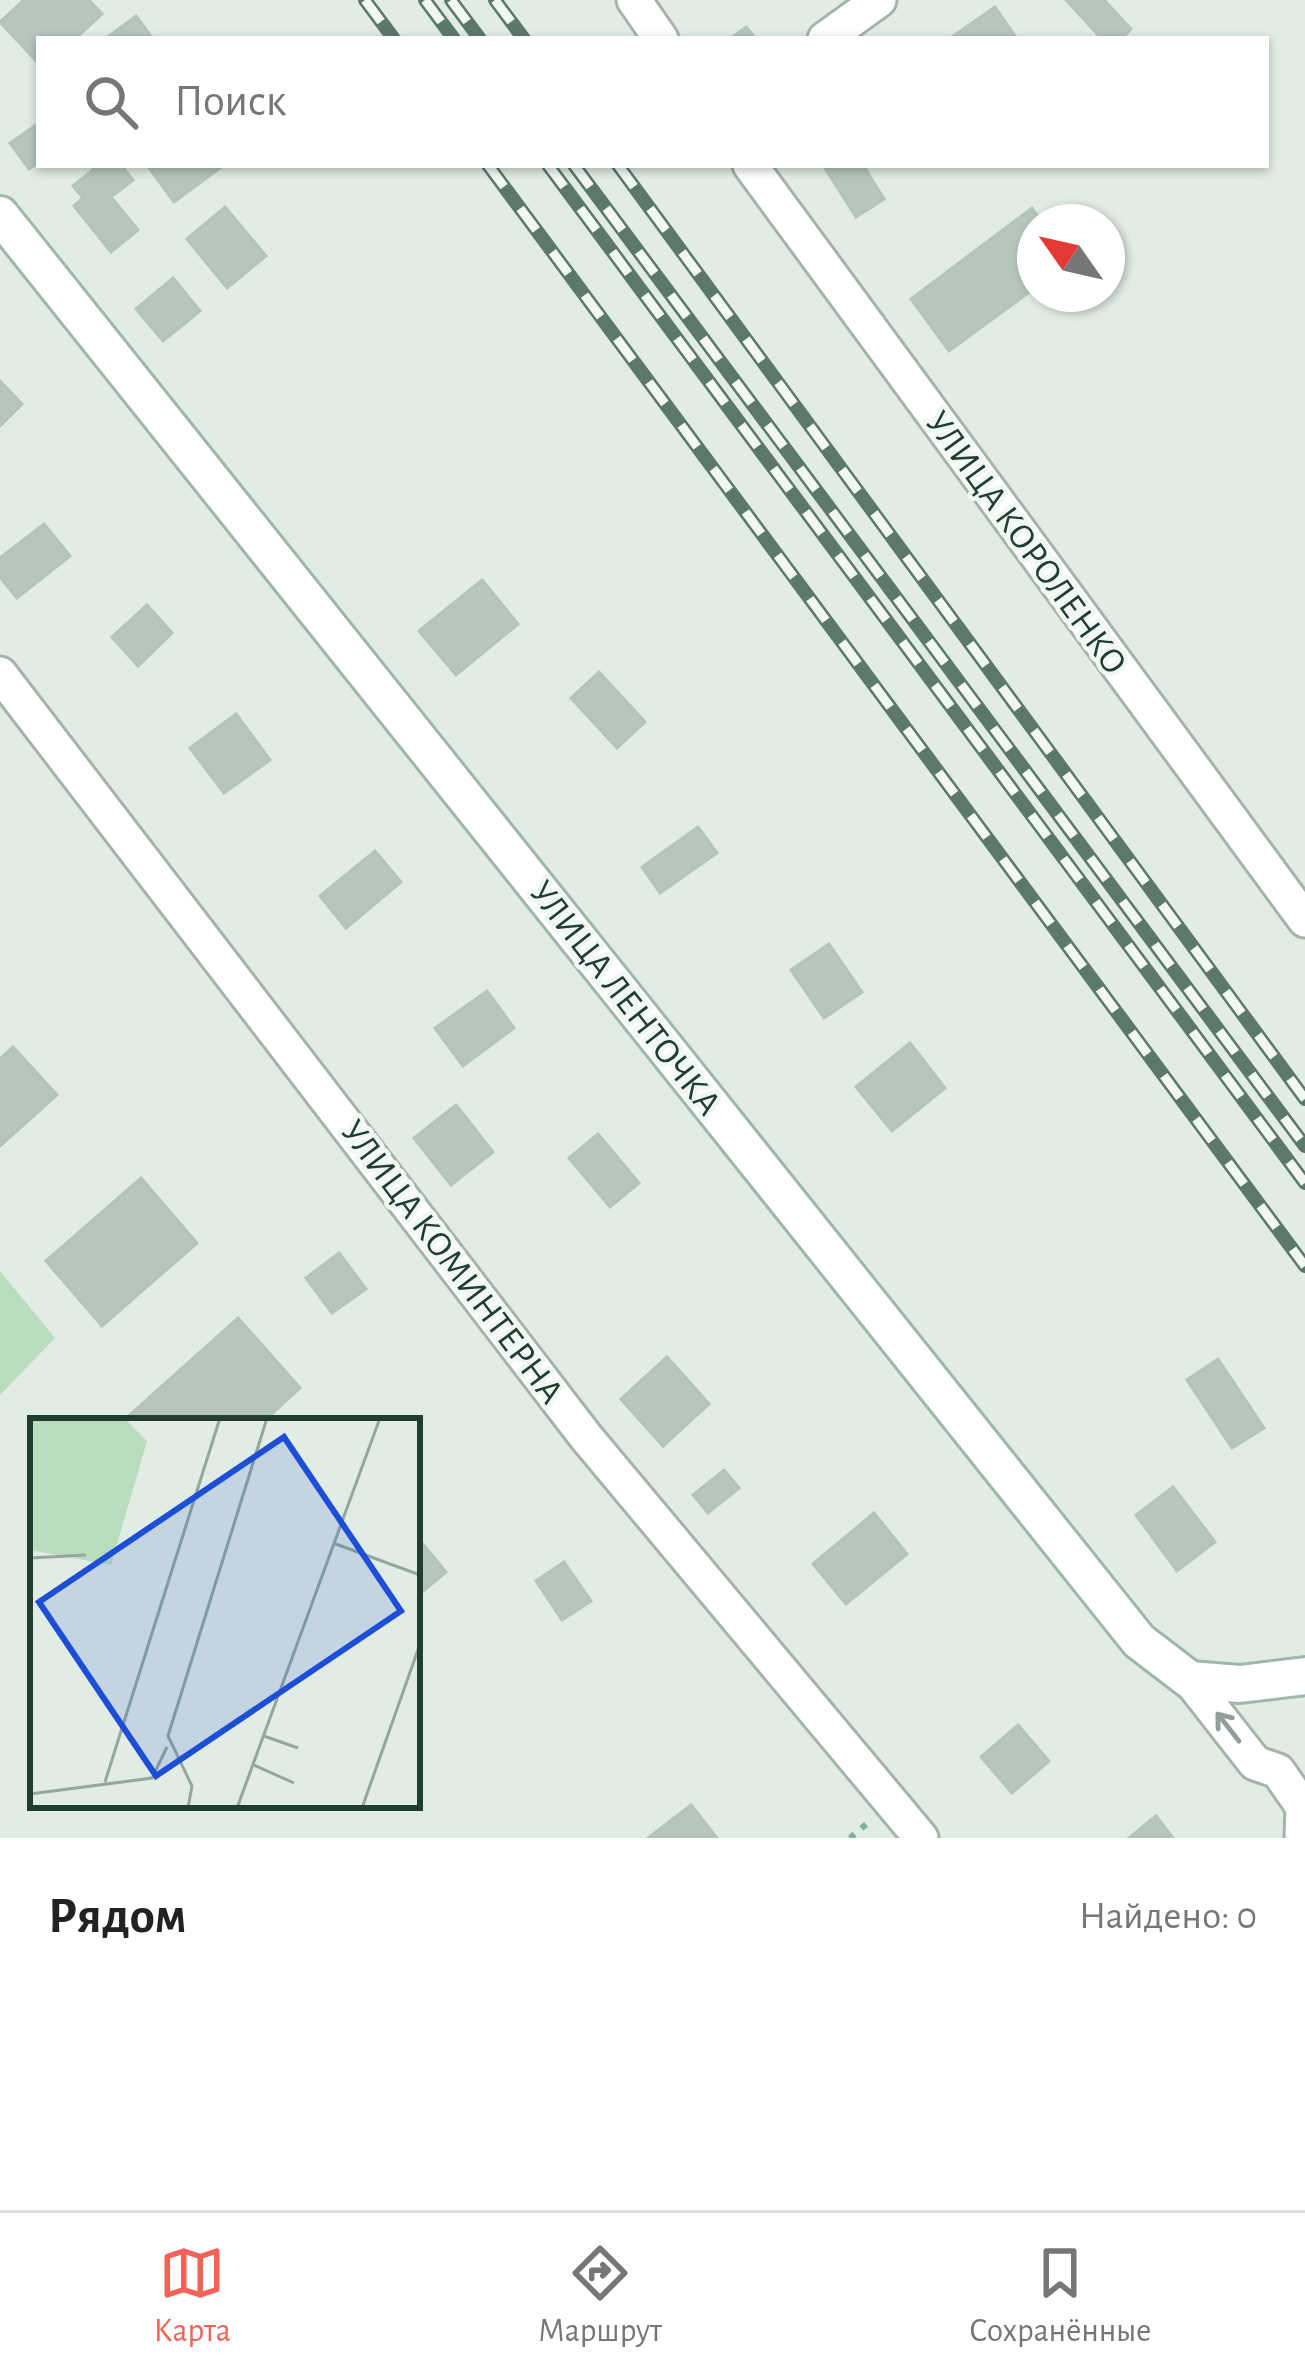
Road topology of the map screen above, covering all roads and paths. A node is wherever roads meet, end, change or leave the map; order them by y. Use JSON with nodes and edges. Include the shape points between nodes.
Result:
{"nodes":[{"id":1,"x":634,"y":0,"type":"edge"},
{"id":2,"x":879,"y":0,"type":"edge"},
{"id":3,"x":659,"y":36,"type":"edge"},
{"id":4,"x":829,"y":36,"type":"edge"},
{"id":5,"x":752,"y":168,"type":"edge"},
{"id":6,"x":0,"y":214,"type":"edge"},
{"id":7,"x":0,"y":674,"type":"edge"},
{"id":8,"x":1305,"y":920,"type":"edge"},
{"id":9,"x":1305,"y":1676,"type":"edge"},
{"id":10,"x":1190,"y":1680,"type":"junction"},
{"id":11,"x":920,"y":1838,"type":"edge"},
{"id":12,"x":1302,"y":1838,"type":"edge"}],
"edges":[{"from":1,"to":3,"type":"street"},
{"from":2,"to":4,"type":"street"},
{"from":5,"to":8,"type":"street","name":"УЛИЦА КОРОЛЕНКО"},
{"from":6,"to":10,"type":"main road","name":"УЛИЦА ЛЕНТОЧКА","via":[[1090,1584],[1138,1642]]},
{"from":7,"to":11,"type":"street","name":"УЛИЦА КОМИНТЕРНА","via":[[586,1437]]},
{"from":9,"to":10,"type":"main road"},
{"from":12,"to":10,"type":"street","one_way":true,"via":[[1303,1807],[1278,1771],[1255,1763]]}]}
